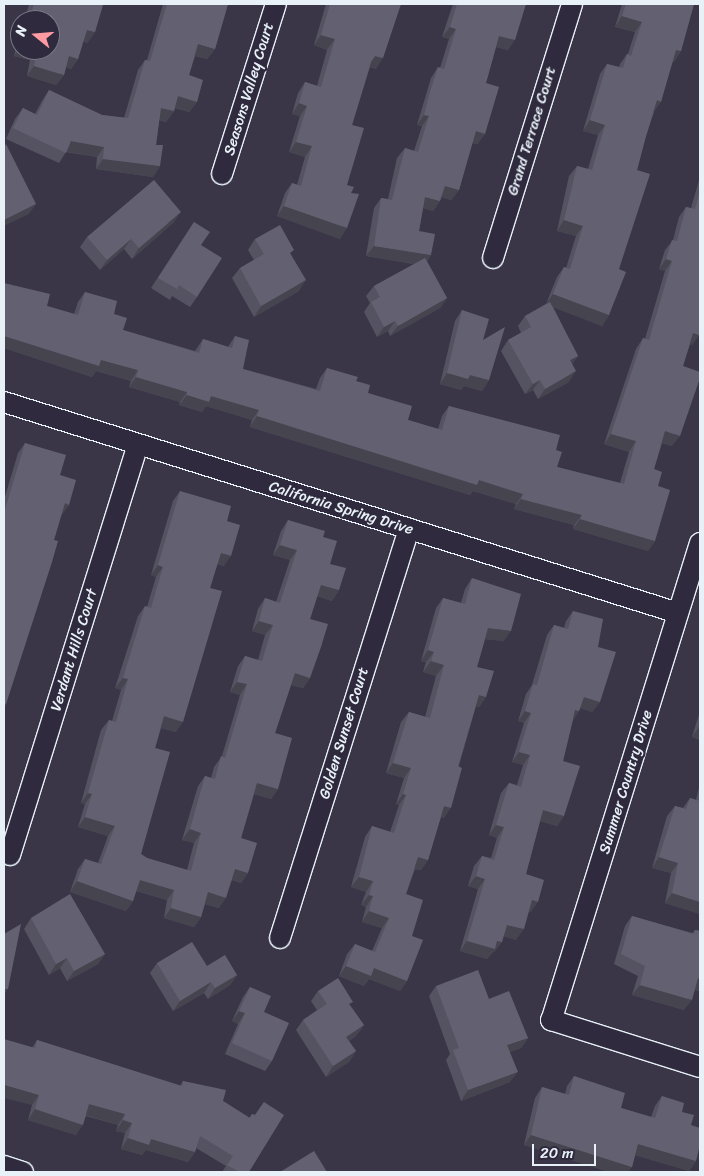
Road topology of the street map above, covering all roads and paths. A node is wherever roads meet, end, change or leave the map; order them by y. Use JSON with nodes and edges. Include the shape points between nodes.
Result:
{"nodes":[{"id":1,"x":276,"y":4,"type":"edge"},
{"id":2,"x":572,"y":4,"type":"edge"},
{"id":3,"x":222,"y":174,"type":"dead end"},
{"id":4,"x":493,"y":258,"type":"dead end"},
{"id":5,"x":4,"y":402,"type":"edge"},
{"id":6,"x":138,"y":444,"type":"junction"},
{"id":7,"x":408,"y":529,"type":"junction"},
{"id":8,"x":700,"y":543,"type":"edge"},
{"id":9,"x":678,"y":613,"type":"junction"},
{"id":10,"x":10,"y":855,"type":"dead end"},
{"id":11,"x":280,"y":938,"type":"dead end"},
{"id":12,"x":700,"y":1067,"type":"edge"},
{"id":13,"x":4,"y":1166,"type":"edge"},
{"id":14,"x":23,"y":1172,"type":"edge"}],
"edges":[{"from":1,"to":3,"type":"street","name":"Seasons Valley Court"},
{"from":2,"to":4,"type":"street","name":"Grand Terrace Court"},
{"from":5,"to":6,"type":"street","name":"California Spring Drive"},
{"from":6,"to":7,"type":"street","name":"California Spring Drive"},
{"from":6,"to":10,"type":"street","name":"Verdant Hills Court"},
{"from":7,"to":9,"type":"street","name":"California Spring Drive"},
{"from":7,"to":11,"type":"street","name":"Golden Sunset Court"},
{"from":8,"to":9,"type":"street","name":"Summer Country Drive"},
{"from":9,"to":12,"type":"street","name":"Summer Country Drive","via":[[551,1020]]},
{"from":13,"to":14,"type":"street"}]}
